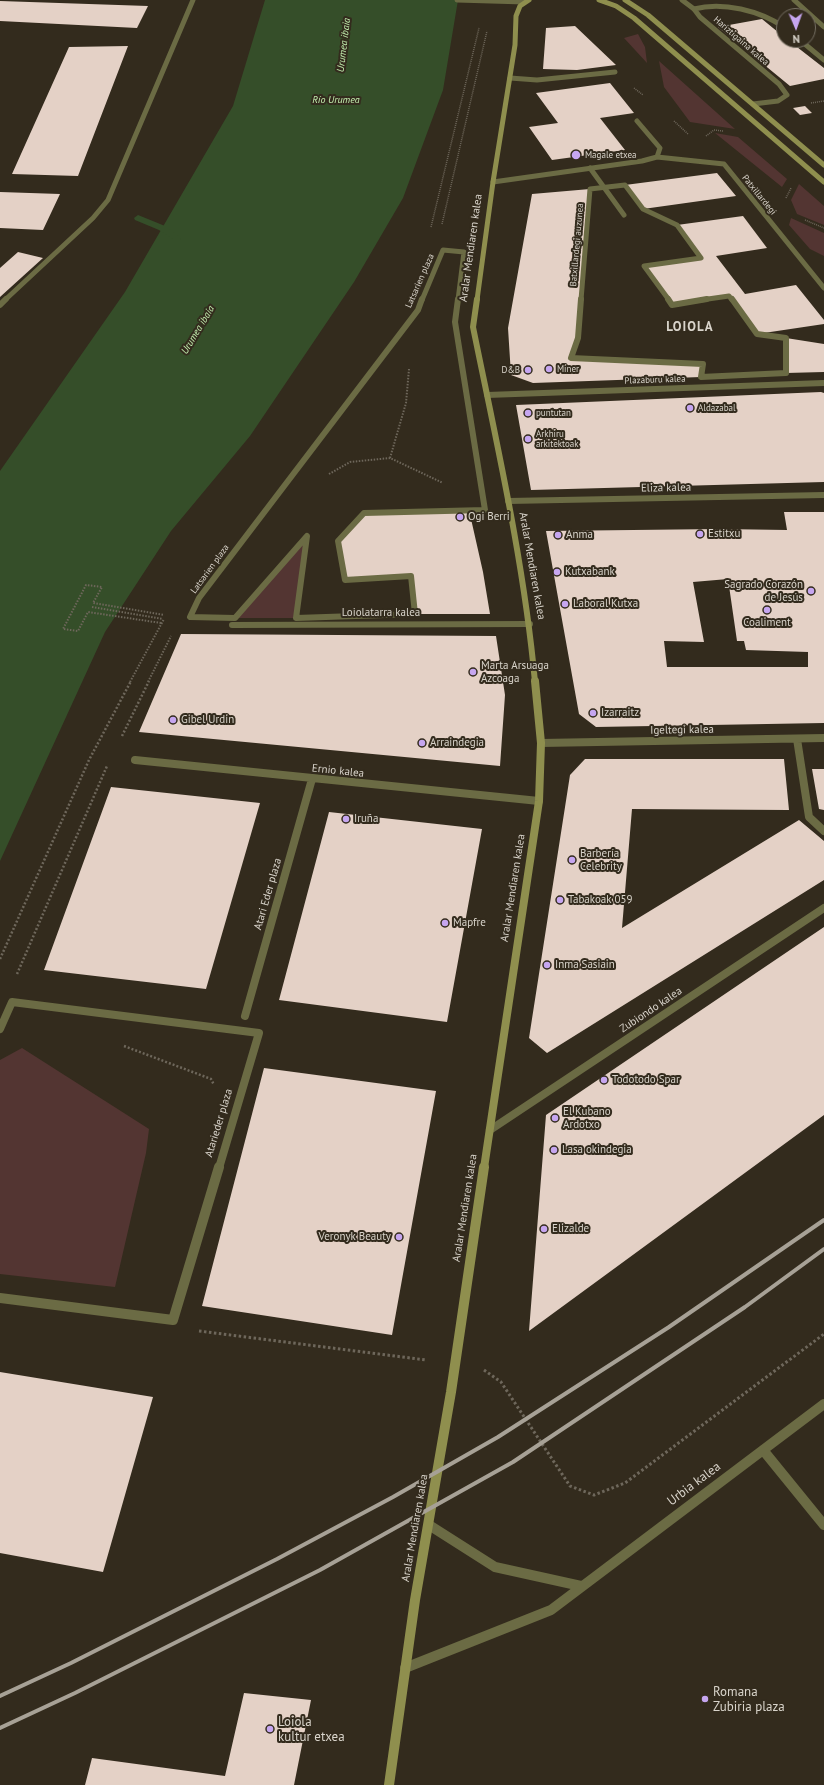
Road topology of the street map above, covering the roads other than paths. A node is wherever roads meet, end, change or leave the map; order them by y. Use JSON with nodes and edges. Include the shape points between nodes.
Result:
{"nodes":[{"id":1,"x":193,"y":0,"type":"edge"},
{"id":2,"x":457,"y":0,"type":"edge"},
{"id":3,"x":599,"y":0,"type":"edge"},
{"id":4,"x":625,"y":0,"type":"edge"},
{"id":5,"x":682,"y":0,"type":"edge"},
{"id":6,"x":794,"y":0,"type":"edge"},
{"id":7,"x":527,"y":1,"type":"edge"},
{"id":8,"x":694,"y":9,"type":"junction"},
{"id":9,"x":776,"y":20,"type":"edge"},
{"id":10,"x":824,"y":27,"type":"edge"},
{"id":11,"x":810,"y":48,"type":"edge"},
{"id":12,"x":824,"y":60,"type":"edge"},
{"id":13,"x":615,"y":72,"type":"dead end"},
{"id":14,"x":510,"y":78,"type":"junction"},
{"id":15,"x":753,"y":104,"type":"junction"},
{"id":16,"x":637,"y":121,"type":"dead end"},
{"id":17,"x":657,"y":157,"type":"junction"},
{"id":18,"x":824,"y":165,"type":"edge"},
{"id":19,"x":590,"y":168,"type":"junction"},
{"id":20,"x":492,"y":182,"type":"junction"},
{"id":21,"x":824,"y":182,"type":"edge"},
{"id":22,"x":605,"y":188,"type":"junction"},
{"id":23,"x":624,"y":215,"type":"dead end"},
{"id":24,"x":824,"y":288,"type":"edge"},
{"id":25,"x":0,"y":306,"type":"edge"},
{"id":26,"x":406,"y":326,"type":"joint"},
{"id":27,"x":824,"y":383,"type":"edge"},
{"id":28,"x":487,"y":395,"type":"junction"},
{"id":29,"x":824,"y":495,"type":"edge"},
{"id":30,"x":508,"y":501,"type":"junction"},
{"id":31,"x":530,"y":624,"type":"junction"},
{"id":32,"x":232,"y":625,"type":"dead end"},
{"id":33,"x":824,"y":738,"type":"edge"},
{"id":34,"x":797,"y":739,"type":"junction"},
{"id":35,"x":541,"y":743,"type":"junction"},
{"id":36,"x":135,"y":760,"type":"dead end"},
{"id":37,"x":312,"y":779,"type":"junction"},
{"id":38,"x":539,"y":801,"type":"junction"},
{"id":39,"x":824,"y":831,"type":"edge"},
{"id":40,"x":824,"y":908,"type":"edge"},
{"id":41,"x":245,"y":1016,"type":"dead end"},
{"id":42,"x":0,"y":1029,"type":"edge"},
{"id":43,"x":490,"y":1130,"type":"junction"},
{"id":44,"x":0,"y":1298,"type":"edge"},
{"id":45,"x":824,"y":1404,"type":"edge"},
{"id":46,"x":763,"y":1450,"type":"junction"},
{"id":47,"x":429,"y":1525,"type":"junction"},
{"id":48,"x":824,"y":1525,"type":"edge"},
{"id":49,"x":581,"y":1586,"type":"junction"},
{"id":50,"x":405,"y":1668,"type":"junction"},
{"id":51,"x":389,"y":1785,"type":"edge"}],
"edges":[{"from":1,"to":25,"type":"street","via":[[108,200],[93,218]]},
{"from":2,"to":7,"type":"street"},
{"from":3,"to":21,"type":"street","via":[[616,6],[634,18]]},
{"from":4,"to":15,"type":"street","via":[[648,15]]},
{"from":5,"to":8,"type":"street"},
{"from":6,"to":10,"type":"street"},
{"from":7,"to":14,"type":"street","name":"Aralar Mendiaren kalea","via":[[517,11]]},
{"from":8,"to":9,"type":"street","name":"Hariztigaina kalea","via":[[699,4],[708,2],[724,3]]},
{"from":8,"to":15,"type":"street","name":"Hariztigaina kalea","via":[[779,84],[786,95],[778,101]]},
{"from":11,"to":12,"type":"street"},
{"from":13,"to":14,"type":"street","via":[[537,80]]},
{"from":14,"to":20,"type":"street","name":"Aralar Mendiaren kalea"},
{"from":15,"to":18,"type":"street"},
{"from":16,"to":17,"type":"street","via":[[660,148]]},
{"from":17,"to":19,"type":"street","name":"Patxillardegi"},
{"from":17,"to":24,"type":"street","name":"Patxillardegi","via":[[724,164]]},
{"from":19,"to":20,"type":"street","name":"Patxillardegi"},
{"from":19,"to":22,"type":"street"},
{"from":20,"to":28,"type":"street","name":"Aralar Mendiaren kalea","via":[[473,327]]},
{"from":22,"to":22,"type":"street","name":"Batxillardegi auzunea","via":[[625,185],[643,210],[677,225],[701,258],[644,266],[672,305],[729,296],[757,334],[786,338],[786,373],[701,377],[703,364],[571,358],[578,338],[590,189]]},
{"from":22,"to":23,"type":"street"},
{"from":26,"to":26,"type":"street","name":"Latsarien plaza","via":[[418,310],[443,250],[464,252],[455,322],[485,510],[364,513],[338,541],[345,580],[410,576],[415,614],[296,618],[307,536],[235,618],[190,617],[200,598]]},
{"from":27,"to":28,"type":"street","name":"Plazaburu kalea"},
{"from":28,"to":30,"type":"street","name":"Aralar Mendiaren kalea"},
{"from":29,"to":30,"type":"street","name":"Eliza kalea"},
{"from":30,"to":31,"type":"street","name":"Aralar Mendiaren kalea"},
{"from":31,"to":32,"type":"street","name":"Loiolatarra kalea"},
{"from":31,"to":35,"type":"street","name":"Aralar Mendiaren kalea"},
{"from":33,"to":34,"type":"street","name":"Igeltegi kalea"},
{"from":34,"to":35,"type":"street","name":"Igeltegi kalea"},
{"from":34,"to":39,"type":"street","via":[[809,817]]},
{"from":35,"to":38,"type":"street","name":"Aralar Mendiaren kalea"},
{"from":36,"to":37,"type":"street","name":"Ernio kalea"},
{"from":37,"to":38,"type":"street","name":"Ernio kalea"},
{"from":37,"to":41,"type":"street","name":"Atari Eder plaza"},
{"from":38,"to":43,"type":"street","name":"Aralar Mendiaren kalea"},
{"from":40,"to":43,"type":"street","name":"Zubiondo kalea"},
{"from":42,"to":44,"type":"street","name":"Atarieder plaza","via":[[12,1002],[259,1033],[173,1320]]},
{"from":43,"to":47,"type":"street","name":"Aralar Mendiaren kalea"},
{"from":45,"to":46,"type":"street","name":"Urbia kalea"},
{"from":46,"to":48,"type":"street"},
{"from":46,"to":49,"type":"street","name":"Urbia kalea"},
{"from":47,"to":49,"type":"street","via":[[495,1567]]},
{"from":47,"to":50,"type":"street","name":"Aralar Mendiaren kalea"},
{"from":49,"to":50,"type":"street","name":"Urbia kalea","via":[[551,1610]]},
{"from":50,"to":51,"type":"street","name":"Aralar Mendiaren kalea"}]}
